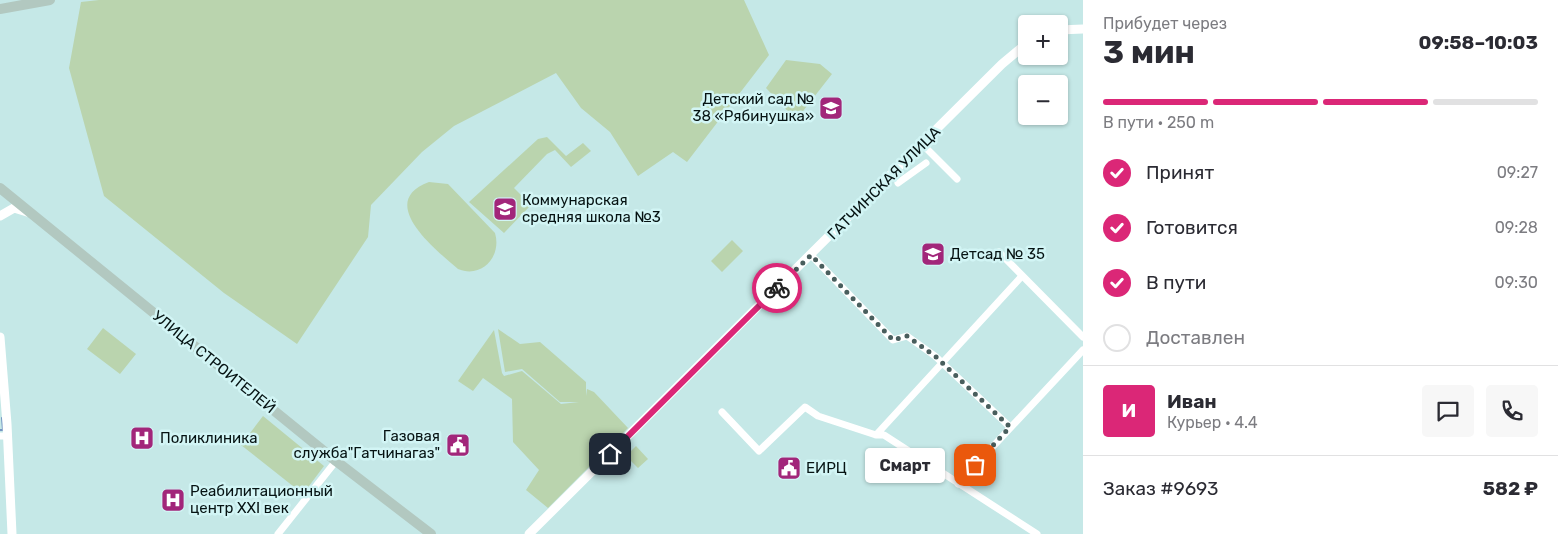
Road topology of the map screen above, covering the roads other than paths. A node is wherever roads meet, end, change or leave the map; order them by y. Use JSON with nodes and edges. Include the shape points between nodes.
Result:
{"nodes":[{"id":1,"x":50,"y":0,"type":"edge"},
{"id":2,"x":0,"y":9,"type":"edge"},
{"id":3,"x":1068,"y":30,"type":"edge"},
{"id":4,"x":1083,"y":30,"type":"edge"},
{"id":5,"x":1018,"y":51,"type":"edge"},
{"id":6,"x":923,"y":144,"type":"junction"},
{"id":7,"x":926,"y":163,"type":"dead end"},
{"id":8,"x":957,"y":179,"type":"dead end"},
{"id":9,"x":898,"y":183,"type":"dead end"},
{"id":10,"x":0,"y":188,"type":"edge"},
{"id":11,"x":28,"y":212,"type":"junction"},
{"id":12,"x":0,"y":216,"type":"edge"},
{"id":13,"x":999,"y":252,"type":"dead end"},
{"id":14,"x":811,"y":255,"type":"junction"},
{"id":15,"x":1022,"y":276,"type":"junction"},
{"id":16,"x":0,"y":337,"type":"edge"},
{"id":17,"x":1083,"y":337,"type":"edge"},
{"id":18,"x":1083,"y":350,"type":"edge"},
{"id":19,"x":941,"y":362,"type":"junction"},
{"id":20,"x":722,"y":412,"type":"dead end"},
{"id":21,"x":1010,"y":427,"type":"junction"},
{"id":22,"x":876,"y":435,"type":"junction"},
{"id":23,"x":4,"y":436,"type":"edge"},
{"id":24,"x":336,"y":461,"type":"junction"},
{"id":25,"x":958,"y":484,"type":"junction"},
{"id":26,"x":12,"y":534,"type":"edge"},
{"id":27,"x":278,"y":534,"type":"edge"},
{"id":28,"x":431,"y":534,"type":"edge"},
{"id":29,"x":529,"y":534,"type":"edge"},
{"id":30,"x":1037,"y":534,"type":"edge"}],
"edges":[{"from":1,"to":2,"type":"main road"},
{"from":3,"to":4,"type":"street"},
{"from":5,"to":6,"type":"street","name":"ГАТЧИНСКАЯ УЛИЦА"},
{"from":6,"to":8,"type":"street"},
{"from":6,"to":14,"type":"street","name":"ГАТЧИНСКАЯ УЛИЦА"},
{"from":7,"to":9,"type":"street"},
{"from":10,"to":11,"type":"main road","name":"УЛИЦА СТРОИТЕЛЕЙ"},
{"from":11,"to":12,"type":"street","via":[[14,208]]},
{"from":11,"to":24,"type":"main road","name":"УЛИЦА СТРОИТЕЛЕЙ"},
{"from":13,"to":15,"type":"street"},
{"from":14,"to":19,"type":"street","via":[[893,340],[907,336]]},
{"from":14,"to":29,"type":"street","name":"ГАТЧИНСКАЯ УЛИЦА"},
{"from":15,"to":17,"type":"street"},
{"from":15,"to":19,"type":"street"},
{"from":16,"to":23,"type":"street"},
{"from":18,"to":21,"type":"street"},
{"from":19,"to":21,"type":"street"},
{"from":19,"to":22,"type":"street"},
{"from":20,"to":22,"type":"street","via":[[759,451],[805,407],[818,416]]},
{"from":21,"to":25,"type":"street"},
{"from":22,"to":25,"type":"street","via":[[884,435]]},
{"from":23,"to":26,"type":"street"},
{"from":24,"to":27,"type":"street"},
{"from":24,"to":28,"type":"main road","name":"УЛИЦА СТРОИТЕЛЕЙ"},
{"from":25,"to":30,"type":"street"}]}
